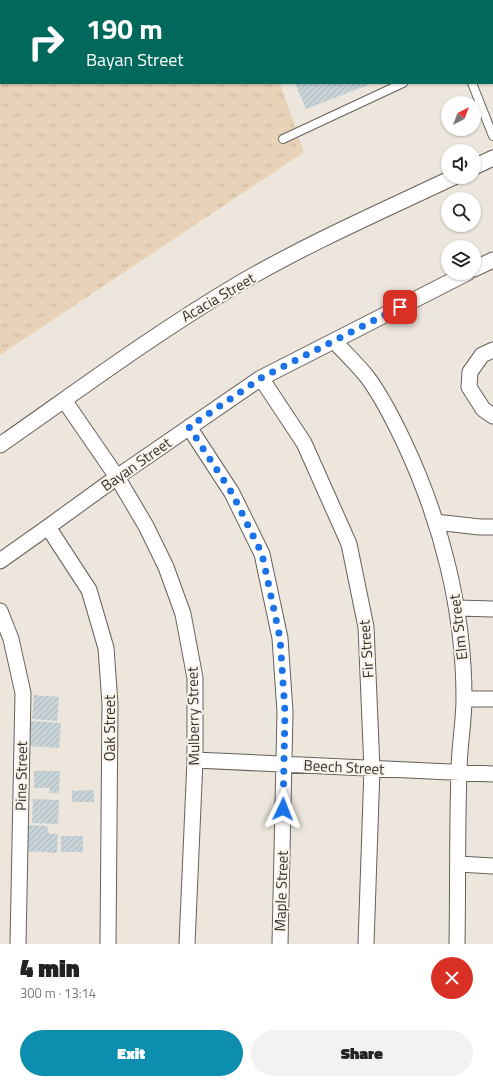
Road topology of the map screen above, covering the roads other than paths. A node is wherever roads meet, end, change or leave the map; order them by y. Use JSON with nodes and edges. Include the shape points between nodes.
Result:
{"nodes":[{"id":1,"x":401,"y":84,"type":"edge"},
{"id":2,"x":472,"y":84,"type":"edge"},
{"id":3,"x":493,"y":136,"type":"edge"},
{"id":4,"x":283,"y":139,"type":"dead end"},
{"id":5,"x":493,"y":158,"type":"edge"},
{"id":6,"x":481,"y":164,"type":"edge"},
{"id":7,"x":441,"y":183,"type":"edge"},
{"id":8,"x":493,"y":260,"type":"edge"},
{"id":9,"x":481,"y":266,"type":"edge"},
{"id":10,"x":453,"y":280,"type":"edge"},
{"id":11,"x":334,"y":341,"type":"junction"},
{"id":12,"x":493,"y":350,"type":"edge"},
{"id":13,"x":261,"y":378,"type":"junction"},
{"id":14,"x":64,"y":400,"type":"junction"},
{"id":15,"x":493,"y":416,"type":"edge"},
{"id":16,"x":189,"y":427,"type":"junction"},
{"id":17,"x":0,"y":445,"type":"edge"},
{"id":18,"x":117,"y":477,"type":"junction"},
{"id":19,"x":435,"y":522,"type":"junction"},
{"id":20,"x":48,"y":527,"type":"junction"},
{"id":21,"x":493,"y":527,"type":"edge"},
{"id":22,"x":0,"y":561,"type":"edge"},
{"id":23,"x":457,"y":608,"type":"junction"},
{"id":24,"x":493,"y":609,"type":"edge"},
{"id":25,"x":0,"y":611,"type":"edge"},
{"id":26,"x":464,"y":699,"type":"junction"},
{"id":27,"x":493,"y":699,"type":"edge"},
{"id":28,"x":195,"y":760,"type":"junction"},
{"id":29,"x":284,"y":764,"type":"junction"},
{"id":30,"x":372,"y":769,"type":"junction"},
{"id":31,"x":459,"y":771,"type":"junction"},
{"id":32,"x":493,"y":774,"type":"edge"},
{"id":33,"x":458,"y":864,"type":"junction"},
{"id":34,"x":493,"y":866,"type":"edge"},
{"id":35,"x":18,"y":944,"type":"edge"},
{"id":36,"x":108,"y":944,"type":"edge"},
{"id":37,"x":187,"y":944,"type":"edge"},
{"id":38,"x":280,"y":944,"type":"edge"},
{"id":39,"x":366,"y":944,"type":"edge"},
{"id":40,"x":458,"y":944,"type":"edge"}],
"edges":[{"from":1,"to":4,"type":"lane"},
{"from":2,"to":3,"type":"lane"},
{"from":5,"to":6,"type":"street"},
{"from":7,"to":14,"type":"street","name":"Acacia Street","via":[[241,282],[175,322]]},
{"from":8,"to":9,"type":"street"},
{"from":10,"to":11,"type":"street","name":"Bayan Street"},
{"from":11,"to":13,"type":"street","name":"Bayan Street"},
{"from":11,"to":19,"type":"street","name":"Elm Street","via":[[368,378],[385,405],[412,460]]},
{"from":12,"to":15,"type":"street","via":[[482,355],[470,372],[469,388],[483,409]]},
{"from":13,"to":16,"type":"street","name":"Bayan Street"},
{"from":13,"to":30,"type":"street","name":"Fir Street","via":[[304,443],[349,544],[366,627]]},
{"from":14,"to":17,"type":"street","name":"Acacia Street"},
{"from":14,"to":18,"type":"street","name":"Mulberry Street"},
{"from":16,"to":18,"type":"street","name":"Bayan Street"},
{"from":16,"to":29,"type":"street","name":"Maple Street","via":[[232,493],[262,554],[280,638],[285,712]]},
{"from":18,"to":20,"type":"street","name":"Bayan Street"},
{"from":18,"to":28,"type":"street","name":"Mulberry Street","via":[[163,560],[183,614],[195,678]]},
{"from":19,"to":21,"type":"street"},
{"from":19,"to":23,"type":"street","name":"Elm Street"},
{"from":20,"to":22,"type":"street","name":"Bayan Street"},
{"from":20,"to":36,"type":"street","name":"Oak Street","via":[[89,590],[106,648],[110,704]]},
{"from":23,"to":24,"type":"street"},
{"from":23,"to":26,"type":"street","name":"Elm Street"},
{"from":25,"to":35,"type":"street","name":"Pine Street","via":[[11,639],[23,693]]},
{"from":26,"to":27,"type":"street"},
{"from":26,"to":31,"type":"street","name":"Elm Street"},
{"from":28,"to":29,"type":"street","name":"Beech Street"},
{"from":28,"to":37,"type":"street","name":"Mulberry Street"},
{"from":29,"to":30,"type":"street","name":"Beech Street"},
{"from":29,"to":38,"type":"street","name":"Maple Street"},
{"from":30,"to":31,"type":"street","name":"Beech Street"},
{"from":30,"to":39,"type":"street","name":"Fir Street"},
{"from":31,"to":32,"type":"street","name":"Beech Street"},
{"from":31,"to":33,"type":"street","name":"Elm Street"},
{"from":33,"to":34,"type":"street"},
{"from":33,"to":40,"type":"street","name":"Elm Street"}]}
